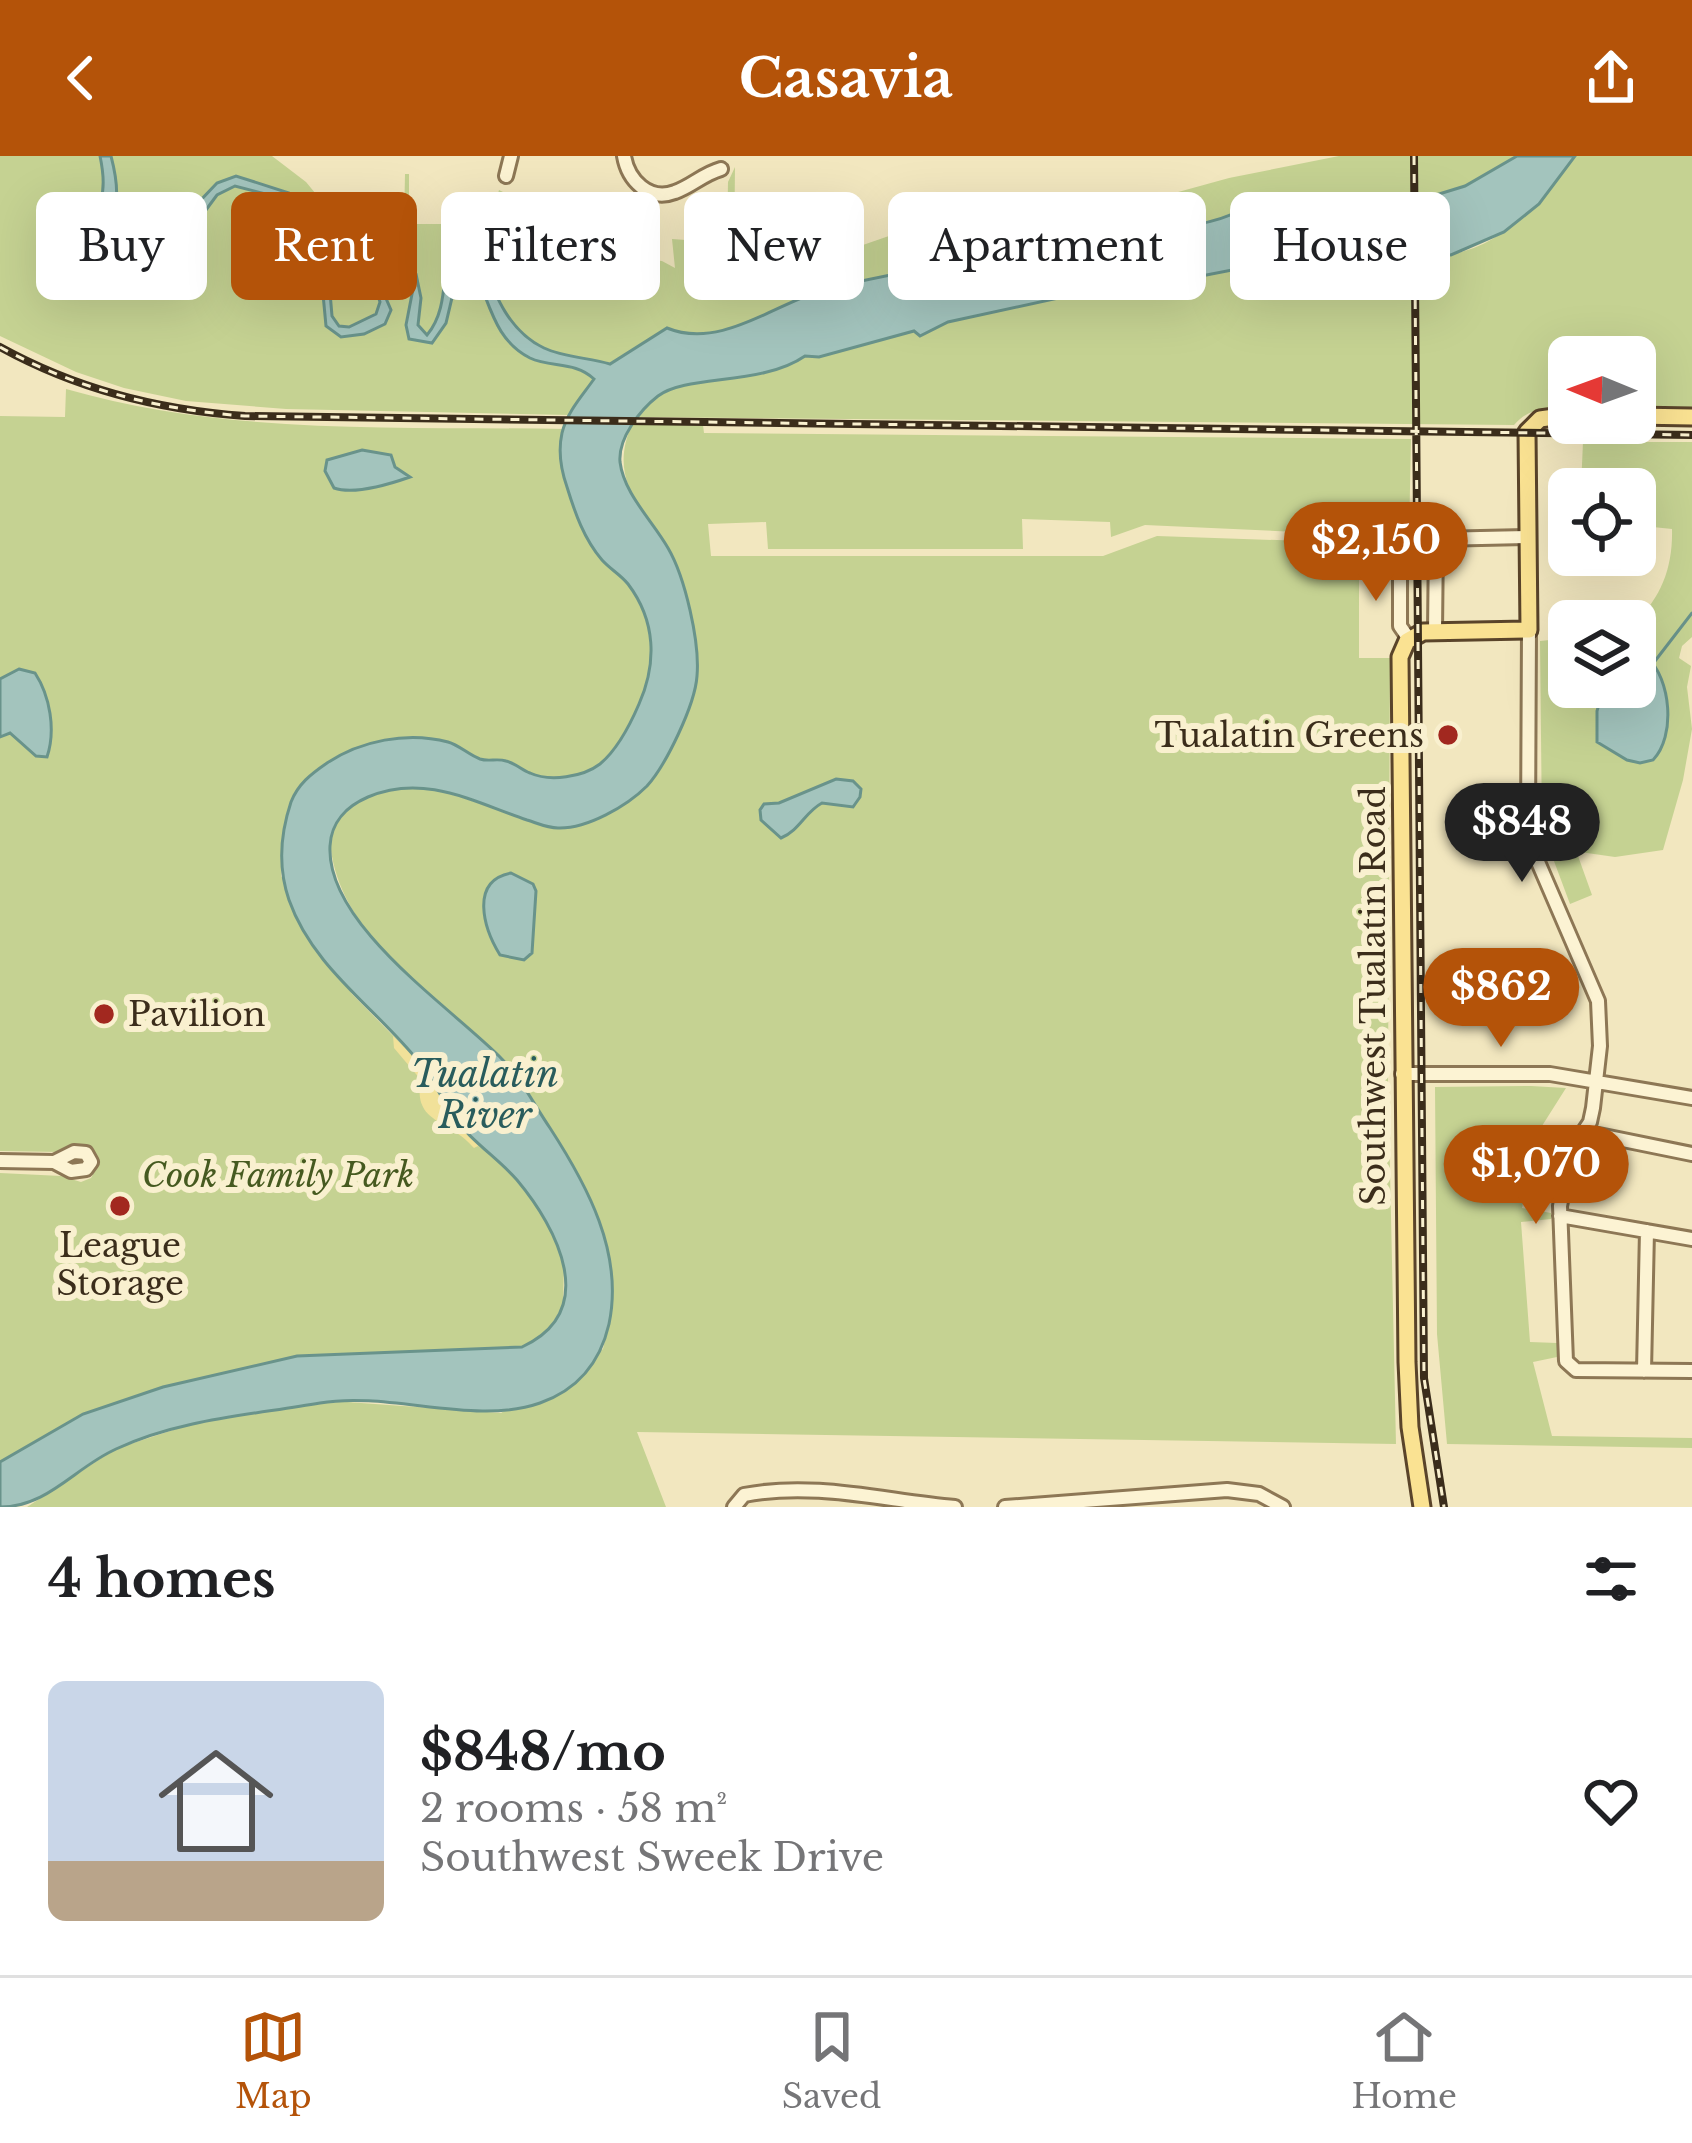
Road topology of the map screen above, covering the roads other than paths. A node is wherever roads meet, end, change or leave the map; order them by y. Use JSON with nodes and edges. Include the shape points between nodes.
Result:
{"nodes":[{"id":1,"x":511,"y":156,"type":"edge"},
{"id":2,"x":624,"y":156,"type":"edge"},
{"id":3,"x":721,"y":169,"type":"dead end"},
{"id":4,"x":506,"y":176,"type":"dead end"},
{"id":5,"x":1656,"y":416,"type":"edge"},
{"id":6,"x":1692,"y":417,"type":"edge"},
{"id":7,"x":1548,"y":418,"type":"edge"},
{"id":8,"x":1526,"y":537,"type":"junction"},
{"id":9,"x":1357,"y":538,"type":"dead end"},
{"id":10,"x":1528,"y":594,"type":"junction"},
{"id":11,"x":1528,"y":630,"type":"junction"},
{"id":12,"x":1435,"y":631,"type":"junction"},
{"id":13,"x":1498,"y":631,"type":"junction"},
{"id":14,"x":1409,"y":639,"type":"junction"},
{"id":15,"x":1402,"y":1074,"type":"junction"},
{"id":16,"x":1596,"y":1080,"type":"junction"},
{"id":17,"x":1692,"y":1098,"type":"edge"},
{"id":18,"x":1584,"y":1132,"type":"junction"},
{"id":19,"x":1692,"y":1154,"type":"edge"},
{"id":20,"x":0,"y":1161,"type":"edge"},
{"id":21,"x":55,"y":1162,"type":"dead end"},
{"id":22,"x":1560,"y":1216,"type":"junction"},
{"id":23,"x":1647,"y":1231,"type":"junction"},
{"id":24,"x":1692,"y":1239,"type":"edge"},
{"id":25,"x":1644,"y":1371,"type":"junction"},
{"id":26,"x":1692,"y":1371,"type":"edge"},
{"id":27,"x":734,"y":1507,"type":"edge"},
{"id":28,"x":955,"y":1507,"type":"edge"},
{"id":29,"x":1005,"y":1507,"type":"edge"},
{"id":30,"x":1283,"y":1507,"type":"edge"},
{"id":31,"x":1422,"y":1507,"type":"edge"}],
"edges":[{"from":1,"to":4,"type":"street"},
{"from":2,"to":3,"type":"street","via":[[631,177],[660,194]]},
{"from":5,"to":6,"type":"main road"},
{"from":7,"to":8,"type":"main road","via":[[1527,432]]},
{"from":8,"to":10,"type":"main road"},
{"from":8,"to":12,"type":"street","via":[[1436,539]]},
{"from":9,"to":14,"type":"street","via":[[1400,548],[1400,626]]},
{"from":10,"to":11,"type":"main road"},
{"from":10,"to":13,"type":"main road"},
{"from":11,"to":13,"type":"main road"},
{"from":11,"to":16,"type":"street","via":[[1527,824],[1598,1001]]},
{"from":12,"to":13,"type":"main road"},
{"from":12,"to":14,"type":"main road"},
{"from":14,"to":15,"type":"main road","name":"Southwest Tualatin Road","via":[[1400,667]]},
{"from":15,"to":16,"type":"street"},
{"from":15,"to":31,"type":"main road","name":"Southwest Tualatin Road","via":[[1408,1395]]},
{"from":16,"to":17,"type":"street"},
{"from":16,"to":18,"type":"street"},
{"from":18,"to":19,"type":"street"},
{"from":18,"to":22,"type":"street","via":[[1568,1159]]},
{"from":20,"to":21,"type":"street"},
{"from":22,"to":23,"type":"street"},
{"from":22,"to":25,"type":"street","via":[[1570,1366]]},
{"from":23,"to":24,"type":"street"},
{"from":23,"to":25,"type":"street"},
{"from":25,"to":26,"type":"street"},
{"from":27,"to":28,"type":"street","via":[[760,1492],[853,1492]]},
{"from":29,"to":30,"type":"street","via":[[1228,1490]]}]}
